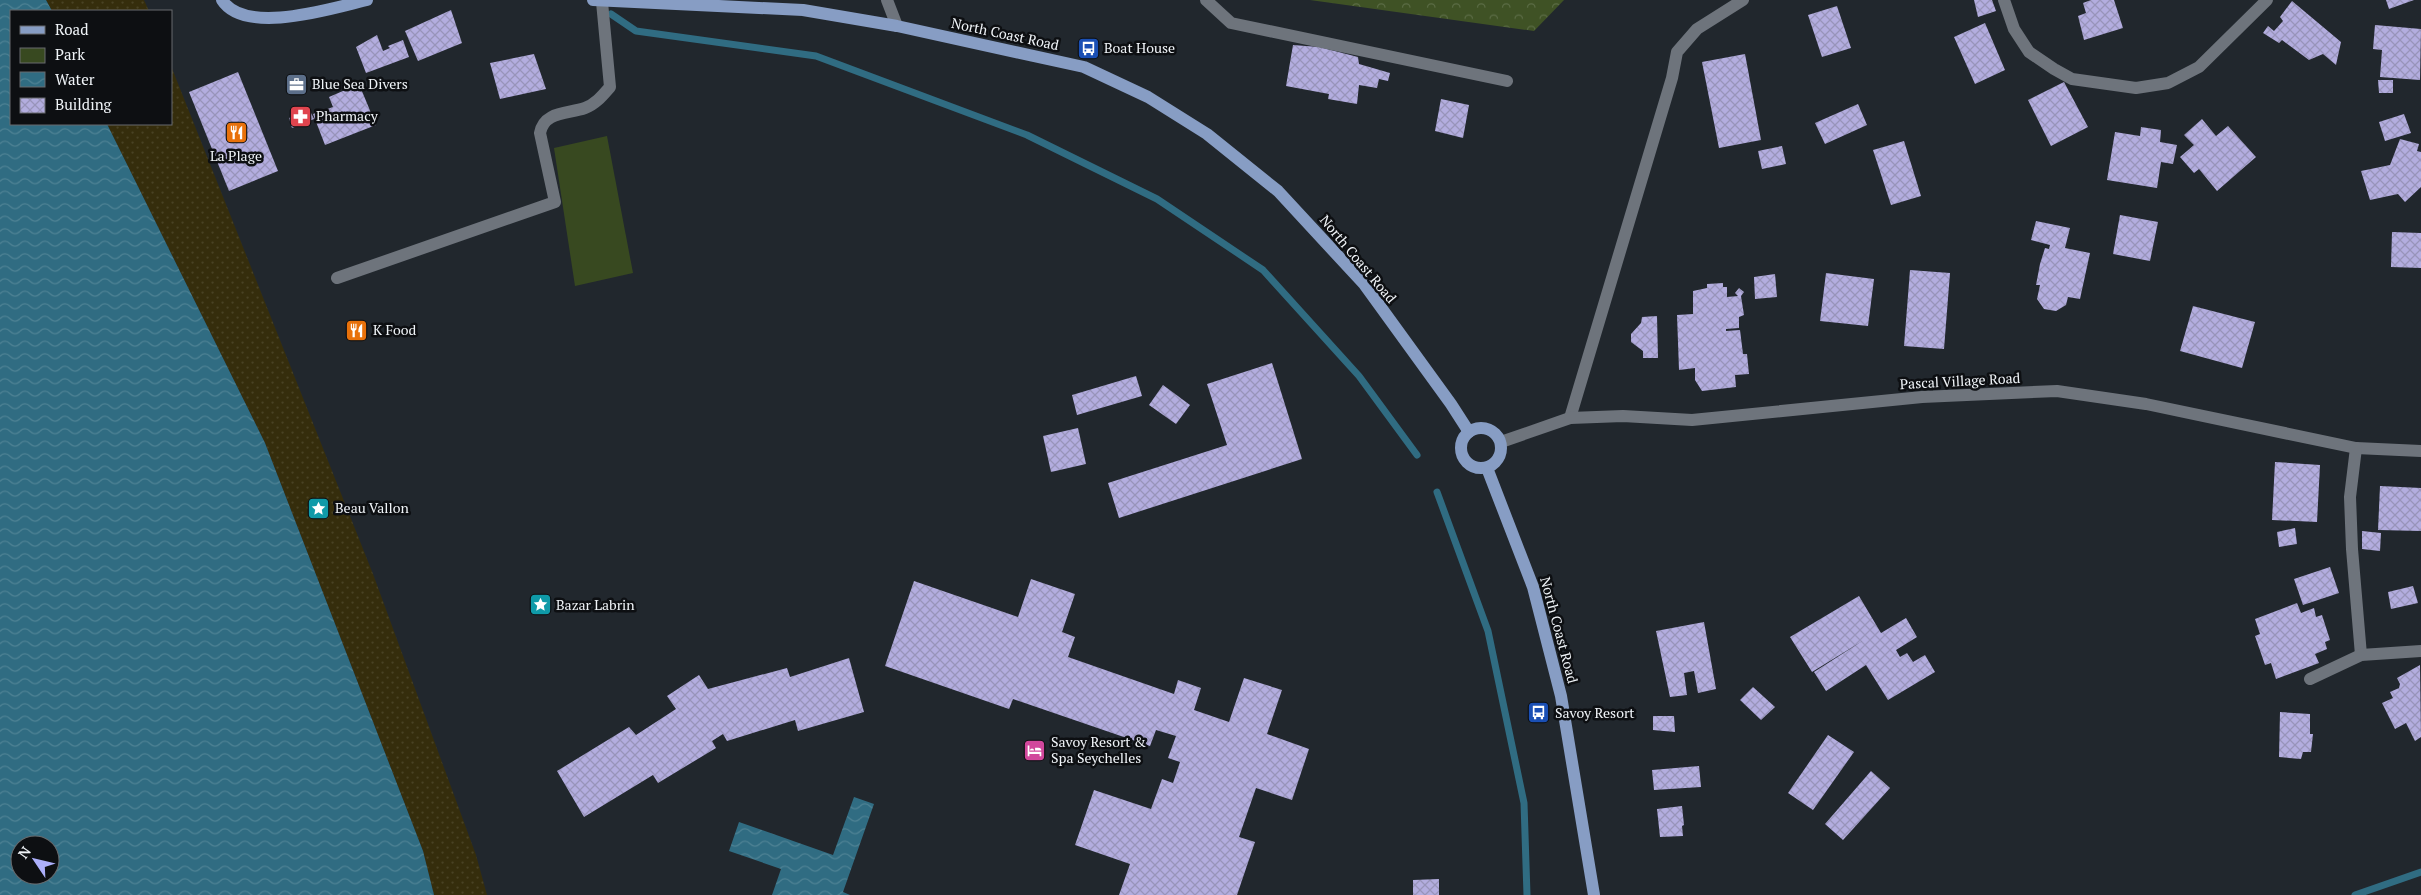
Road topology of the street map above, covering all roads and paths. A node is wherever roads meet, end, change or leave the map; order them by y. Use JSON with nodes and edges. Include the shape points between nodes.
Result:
{"nodes":[{"id":1,"x":222,"y":0,"type":"edge"},
{"id":2,"x":367,"y":0,"type":"edge"},
{"id":3,"x":887,"y":0,"type":"edge"},
{"id":4,"x":1206,"y":0,"type":"edge"},
{"id":5,"x":1744,"y":0,"type":"edge"},
{"id":6,"x":2004,"y":0,"type":"edge"},
{"id":7,"x":2267,"y":0,"type":"edge"},
{"id":8,"x":597,"y":1,"type":"edge"},
{"id":9,"x":897,"y":26,"type":"junction"},
{"id":10,"x":1508,"y":81,"type":"dead end"},
{"id":11,"x":337,"y":278,"type":"dead end"},
{"id":12,"x":1570,"y":418,"type":"junction"},
{"id":13,"x":1468,"y":432,"type":"junction"},
{"id":14,"x":1500,"y":442,"type":"junction"},
{"id":15,"x":2356,"y":448,"type":"junction"},
{"id":16,"x":2421,"y":451,"type":"edge"},
{"id":17,"x":1486,"y":468,"type":"junction"},
{"id":18,"x":2421,"y":651,"type":"edge"},
{"id":19,"x":2361,"y":655,"type":"junction"},
{"id":20,"x":2310,"y":679,"type":"dead end"},
{"id":21,"x":1594,"y":895,"type":"edge"}],
"edges":[{"from":1,"to":2,"type":"main road","via":[[226,7],[251,16],[284,19]]},
{"from":3,"to":9,"type":"street"},
{"from":4,"to":10,"type":"street","via":[[1231,23]]},
{"from":5,"to":12,"type":"street","via":[[1697,29],[1677,52]]},
{"from":6,"to":7,"type":"street","via":[[2014,28],[2029,52],[2054,69],[2072,79],[2136,88],[2168,83],[2199,67]]},
{"from":8,"to":9,"type":"main road","name":"North Coast Road","via":[[803,10]]},
{"from":8,"to":11,"type":"street","via":[[610,87],[586,108],[548,117],[542,124],[540,132],[555,202]]},
{"from":9,"to":13,"type":"main road","name":"North Coast Road","via":[[1084,67],[1148,97],[1207,134],[1278,191],[1364,284]]},
{"from":12,"to":14,"type":"street","name":"Pascal Village Road"},
{"from":12,"to":15,"type":"street","name":"Pascal Village Road","via":[[1623,416],[1692,420],[1922,397],[2057,391],[2146,404]]},
{"from":13,"to":14,"type":"main road","via":[[1483,428],[1497,435]]},
{"from":13,"to":17,"type":"main road","via":[[1463,438],[1461,454],[1471,466]]},
{"from":14,"to":17,"type":"main road","via":[[1499,458]]},
{"from":15,"to":16,"type":"street","name":"Pascal Village Road"},
{"from":15,"to":19,"type":"street","via":[[2350,497]]},
{"from":17,"to":21,"type":"main road","name":"North Coast Road","via":[[1533,587],[1562,696]]},
{"from":18,"to":19,"type":"street"},
{"from":19,"to":20,"type":"street"}]}
